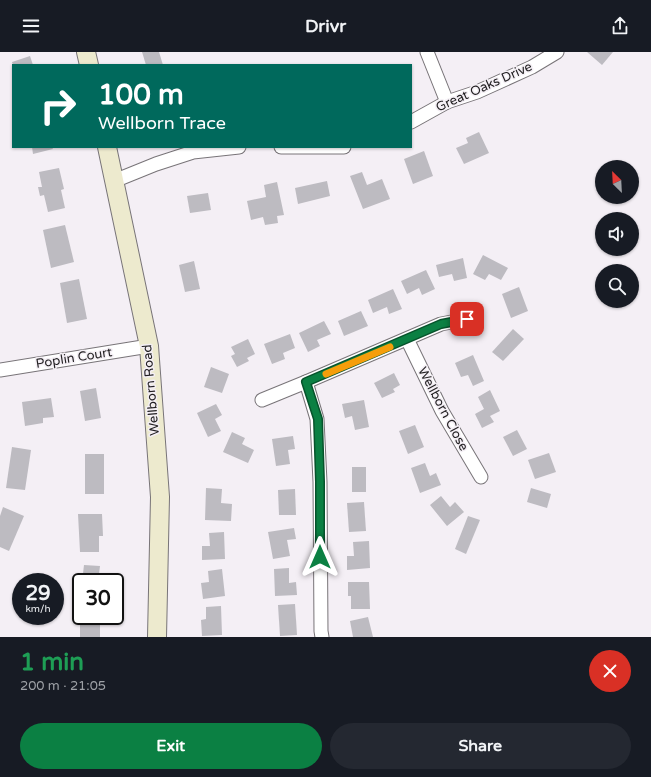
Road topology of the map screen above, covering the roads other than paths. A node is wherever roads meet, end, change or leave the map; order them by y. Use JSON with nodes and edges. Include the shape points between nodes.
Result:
{"nodes":[{"id":1,"x":86,"y":52,"type":"edge"},
{"id":2,"x":427,"y":52,"type":"edge"},
{"id":3,"x":558,"y":52,"type":"edge"},
{"id":4,"x":89,"y":64,"type":"edge"},
{"id":5,"x":447,"y":102,"type":"junction"},
{"id":6,"x":412,"y":121,"type":"edge"},
{"id":7,"x":107,"y":148,"type":"edge"},
{"id":8,"x":230,"y":148,"type":"edge"},
{"id":9,"x":114,"y":181,"type":"junction"},
{"id":10,"x":467,"y":319,"type":"dead end"},
{"id":11,"x":407,"y":339,"type":"junction"},
{"id":12,"x":149,"y":346,"type":"junction"},
{"id":13,"x":0,"y":370,"type":"edge"},
{"id":14,"x":306,"y":382,"type":"junction"},
{"id":15,"x":262,"y":400,"type":"dead end"},
{"id":16,"x":481,"y":477,"type":"dead end"},
{"id":17,"x":157,"y":637,"type":"edge"},
{"id":18,"x":322,"y":637,"type":"edge"}],
"edges":[{"from":1,"to":4,"type":"street"},
{"from":2,"to":5,"type":"street"},
{"from":3,"to":5,"type":"street","name":"Great Oaks Drive","via":[[491,86]]},
{"from":5,"to":6,"type":"street","name":"Great Oaks Drive"},
{"from":7,"to":9,"type":"street","name":"Wellborn Road"},
{"from":8,"to":9,"type":"street","via":[[193,152]]},
{"from":9,"to":12,"type":"street","name":"Wellborn Road"},
{"from":10,"to":11,"type":"street","via":[[441,324]]},
{"from":11,"to":14,"type":"street"},
{"from":11,"to":16,"type":"street","name":"Wellborn Close","via":[[442,411]]},
{"from":12,"to":13,"type":"street","name":"Poplin Court"},
{"from":12,"to":17,"type":"street","name":"Wellborn Road","via":[[160,496]]},
{"from":14,"to":15,"type":"street"},
{"from":14,"to":18,"type":"street","via":[[318,419]]}]}
